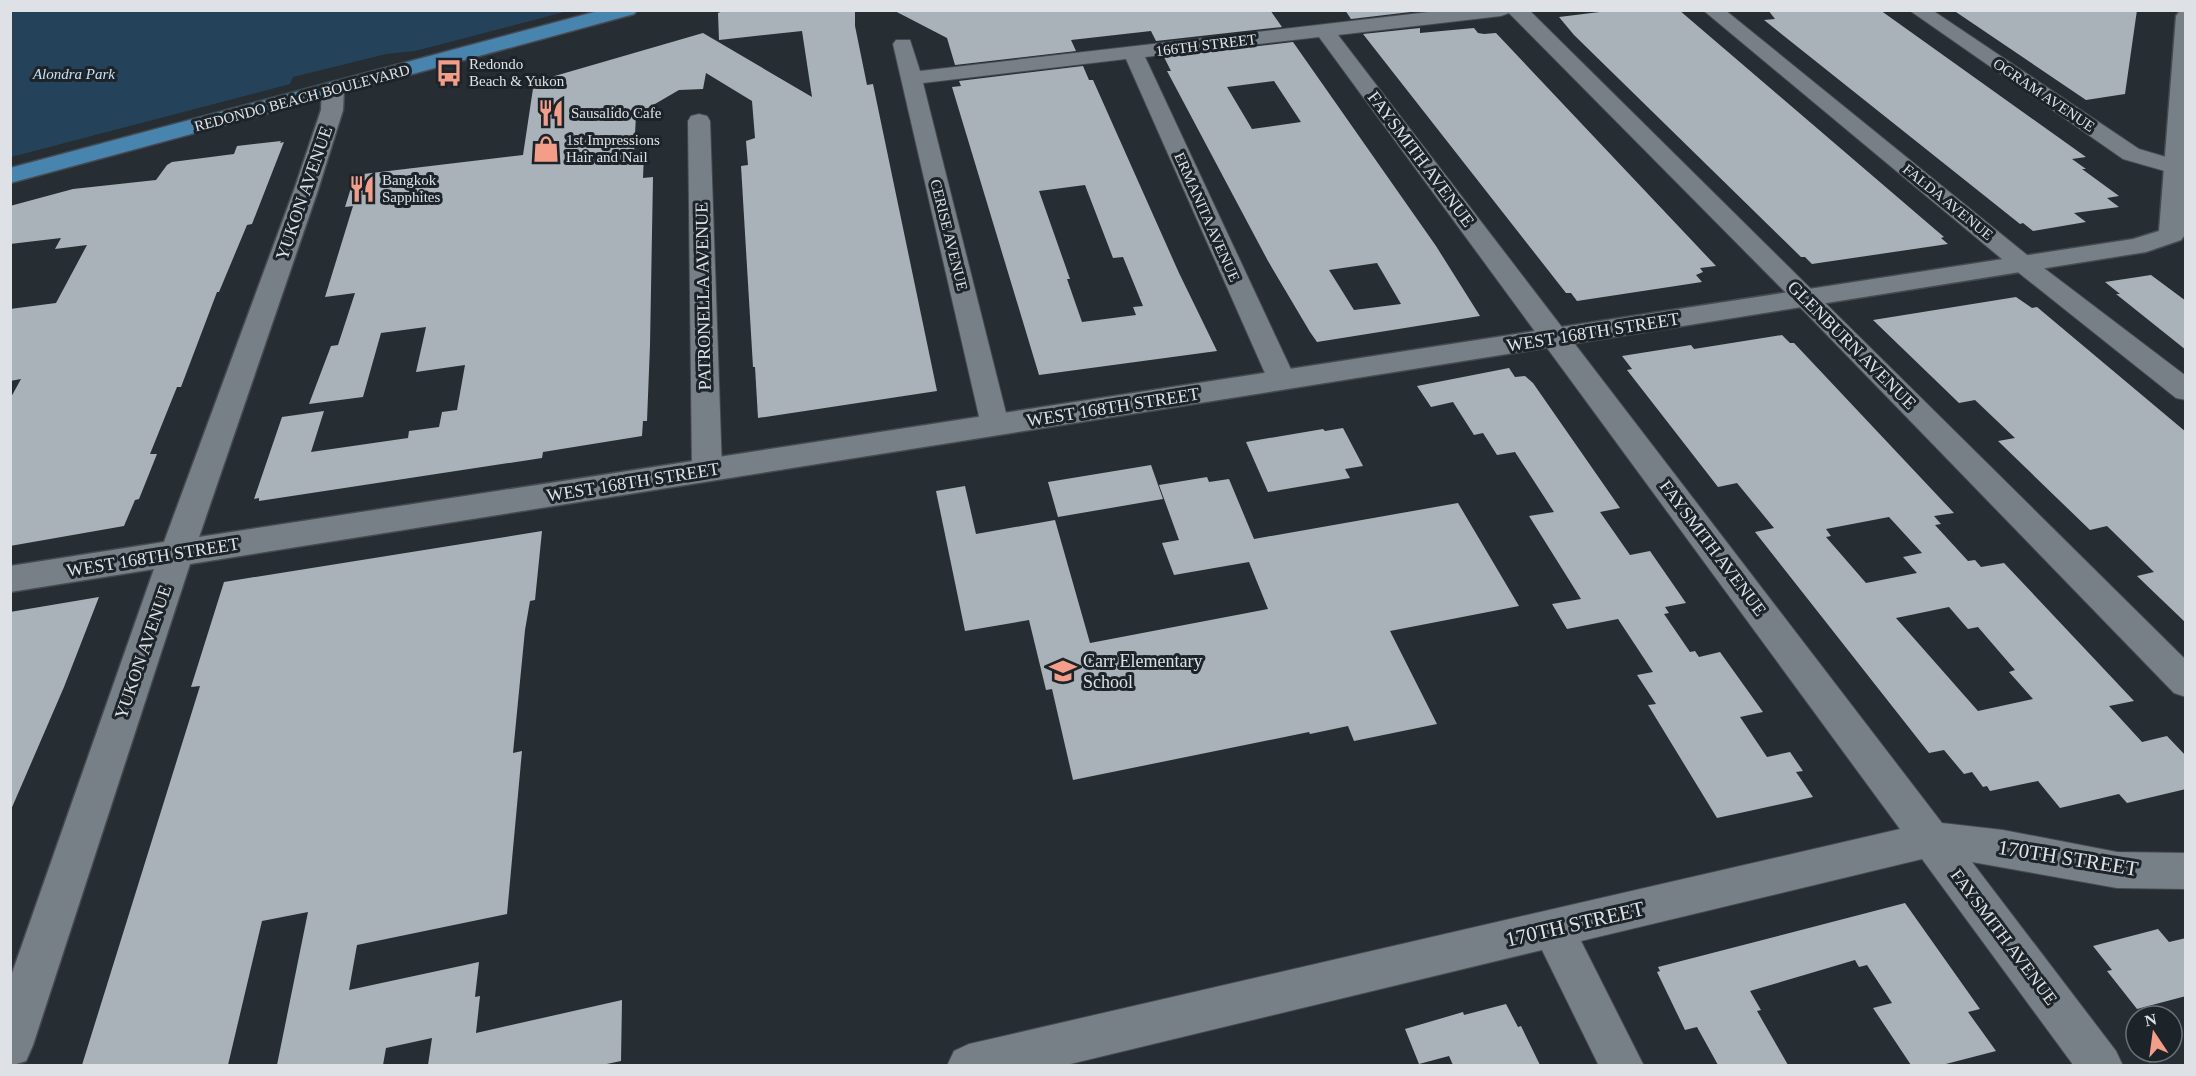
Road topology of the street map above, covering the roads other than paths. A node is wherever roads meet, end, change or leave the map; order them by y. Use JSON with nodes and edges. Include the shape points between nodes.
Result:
{"nodes":[{"id":1,"x":627,"y":10,"type":"edge"},
{"id":2,"x":1501,"y":10,"type":"edge"},
{"id":3,"x":1516,"y":10,"type":"edge"},
{"id":4,"x":1712,"y":10,"type":"edge"},
{"id":5,"x":1918,"y":10,"type":"edge"},
{"id":6,"x":2186,"y":16,"type":"edge"},
{"id":7,"x":1325,"y":31,"type":"junction"},
{"id":8,"x":903,"y":44,"type":"dead end"},
{"id":9,"x":1133,"y":53,"type":"junction"},
{"id":10,"x":911,"y":78,"type":"junction"},
{"id":11,"x":333,"y":89,"type":"junction"},
{"id":12,"x":699,"y":121,"type":"dead end"},
{"id":13,"x":2175,"y":166,"type":"junction"},
{"id":14,"x":10,"y":176,"type":"edge"},
{"id":15,"x":2180,"y":204,"type":"edge"},
{"id":16,"x":2024,"y":264,"type":"junction"},
{"id":17,"x":1806,"y":298,"type":"junction"},
{"id":18,"x":1555,"y":338,"type":"junction"},
{"id":19,"x":1282,"y":380,"type":"junction"},
{"id":20,"x":2186,"y":391,"type":"edge"},
{"id":21,"x":995,"y":425,"type":"junction"},
{"id":22,"x":707,"y":470,"type":"junction"},
{"id":23,"x":177,"y":554,"type":"junction"},
{"id":24,"x":10,"y":579,"type":"edge"},
{"id":25,"x":2186,"y":683,"type":"edge"},
{"id":26,"x":1932,"y":839,"type":"junction"},
{"id":27,"x":2186,"y":871,"type":"edge"},
{"id":28,"x":1554,"y":929,"type":"junction"},
{"id":29,"x":10,"y":1045,"type":"edge"},
{"id":30,"x":969,"y":1065,"type":"edge"},
{"id":31,"x":1622,"y":1065,"type":"edge"},
{"id":32,"x":2101,"y":1065,"type":"edge"}],
"edges":[{"from":1,"to":11,"type":"main road","name":"REDONDO BEACH BOULEVARD"},
{"from":2,"to":7,"type":"street","name":"166TH STREET"},
{"from":3,"to":17,"type":"street","name":"GLENBURN AVENUE"},
{"from":4,"to":16,"type":"street","name":"FALDA AVENUE"},
{"from":5,"to":13,"type":"street","name":"OGRAM AVENUE","via":[[2131,154]]},
{"from":6,"to":13,"type":"street"},
{"from":7,"to":9,"type":"street","name":"166TH STREET"},
{"from":7,"to":18,"type":"street","name":"FAYSMITH AVENUE"},
{"from":8,"to":10,"type":"street","name":"CERISE AVENUE"},
{"from":9,"to":10,"type":"street","name":"166TH STREET"},
{"from":9,"to":19,"type":"street","name":"ERMANITA AVENUE"},
{"from":10,"to":21,"type":"street","name":"CERISE AVENUE"},
{"from":11,"to":14,"type":"main road","name":"REDONDO BEACH BOULEVARD"},
{"from":11,"to":23,"type":"street","name":"YUKON AVENUE","via":[[332,110],[306,190]]},
{"from":12,"to":22,"type":"street","name":"PATRONELLA AVENUE"},
{"from":13,"to":15,"type":"street"},
{"from":15,"to":16,"type":"street","name":"WEST 168TH STREET","via":[[2172,235],[2138,246]]},
{"from":16,"to":17,"type":"street","name":"WEST 168TH STREET"},
{"from":16,"to":20,"type":"street","name":"FALDA AVENUE"},
{"from":17,"to":18,"type":"street","name":"WEST 168TH STREET"},
{"from":17,"to":25,"type":"street","name":"GLENBURN AVENUE"},
{"from":18,"to":19,"type":"street","name":"WEST 168TH STREET"},
{"from":18,"to":26,"type":"street","name":"FAYSMITH AVENUE"},
{"from":19,"to":21,"type":"street","name":"WEST 168TH STREET"},
{"from":21,"to":22,"type":"street","name":"WEST 168TH STREET"},
{"from":22,"to":23,"type":"street","name":"WEST 168TH STREET"},
{"from":23,"to":24,"type":"street","name":"WEST 168TH STREET"},
{"from":23,"to":29,"type":"street","name":"YUKON AVENUE"},
{"from":26,"to":27,"type":"street","name":"170TH STREET","via":[[2117,870]]},
{"from":26,"to":28,"type":"street","name":"170TH STREET"},
{"from":26,"to":32,"type":"street","name":"FAYSMITH AVENUE"},
{"from":28,"to":30,"type":"street","name":"170TH STREET"},
{"from":28,"to":31,"type":"street"}]}
